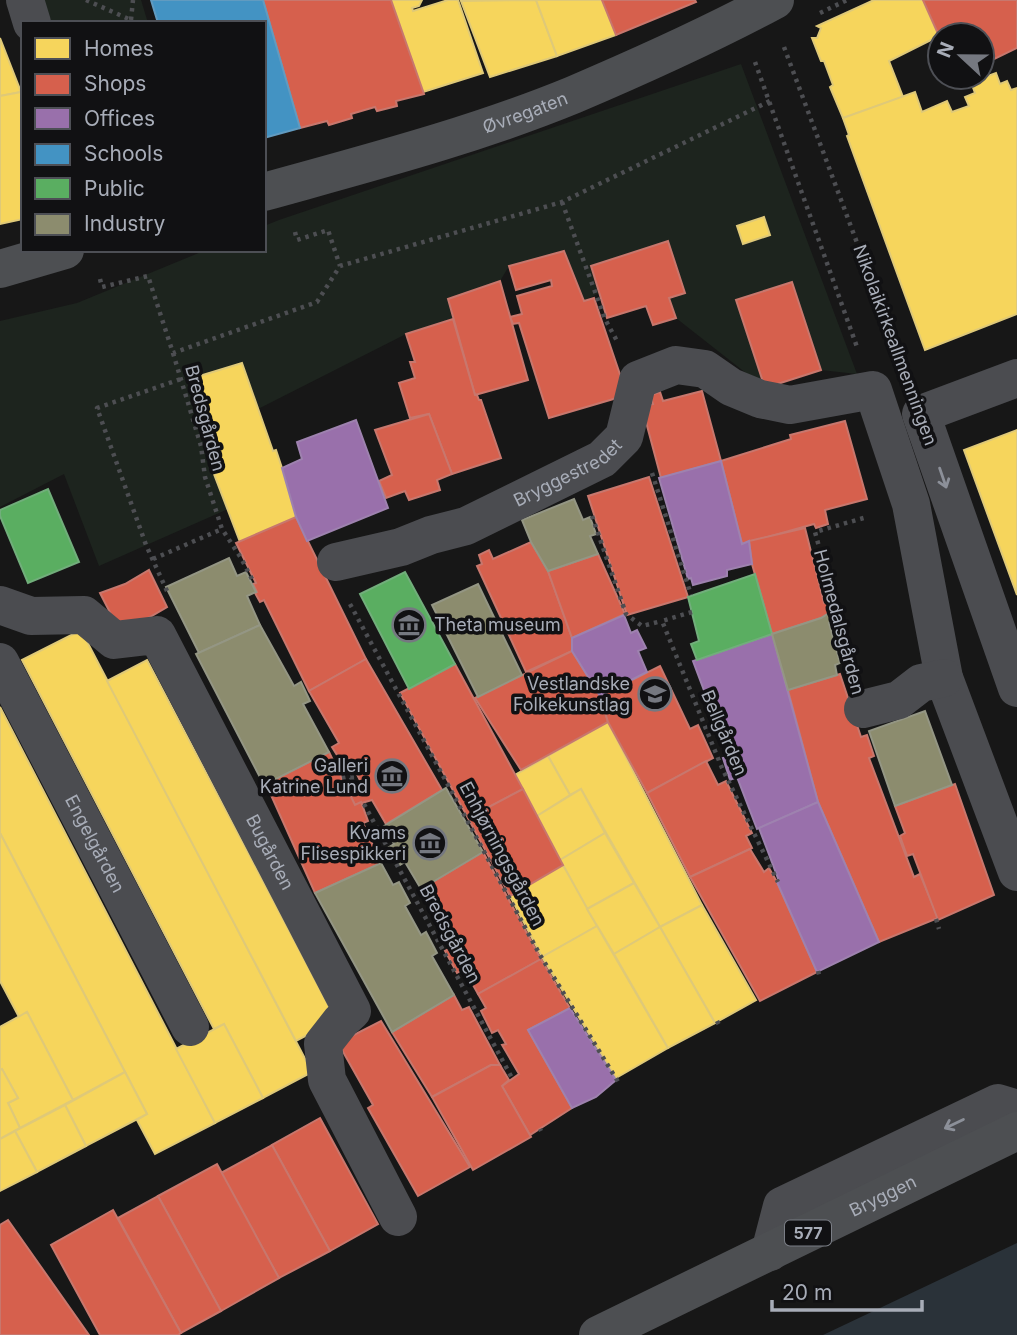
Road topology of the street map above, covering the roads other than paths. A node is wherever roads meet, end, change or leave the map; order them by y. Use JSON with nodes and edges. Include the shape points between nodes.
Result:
{"nodes":[{"id":1,"x":25,"y":0,"type":"edge"},
{"id":2,"x":754,"y":7,"type":"edge"},
{"id":3,"x":31,"y":21,"type":"edge"},
{"id":4,"x":266,"y":191,"type":"edge"},
{"id":5,"x":58,"y":252,"type":"edge"},
{"id":6,"x":0,"y":269,"type":"edge"},
{"id":7,"x":1017,"y":378,"type":"edge"},
{"id":8,"x":336,"y":562,"type":"dead end"},
{"id":9,"x":0,"y":605,"type":"edge"},
{"id":10,"x":0,"y":662,"type":"edge"},
{"id":11,"x":944,"y":678,"type":"junction"},
{"id":12,"x":1017,"y":688,"type":"edge"},
{"id":13,"x":863,"y":709,"type":"road end"},
{"id":14,"x":1017,"y":872,"type":"edge"},
{"id":15,"x":190,"y":1027,"type":"dead end"},
{"id":16,"x":1017,"y":1109,"type":"edge"},
{"id":17,"x":1017,"y":1131,"type":"edge"},
{"id":18,"x":398,"y":1217,"type":"dead end"},
{"id":19,"x":770,"y":1252,"type":"junction"},
{"id":20,"x":598,"y":1335,"type":"edge"}],
"edges":[{"from":1,"to":3,"type":"street"},
{"from":2,"to":4,"type":"main road","name":"Øvregaten","via":[[714,32],[555,101],[472,131]]},
{"from":5,"to":6,"type":"main road"},
{"from":7,"to":12,"type":"street","name":"Nikolaikirkeallmenningen","one_way":true,"via":[[921,414]]},
{"from":8,"to":11,"type":"street","name":"Bryggestredet","via":[[466,526],[603,459],[624,437],[638,380],[676,365],[705,369],[731,387],[790,405],[873,390],[911,504]]},
{"from":9,"to":18,"type":"street","name":"Bugården","via":[[31,616],[84,615],[114,640],[157,635],[352,1011],[323,1044],[327,1080]]},
{"from":10,"to":15,"type":"street","name":"Engelgården"},
{"from":11,"to":13,"type":"street","name":"Holmedalsgården","via":[[921,682],[899,700]]},
{"from":11,"to":14,"type":"street"},
{"from":16,"to":19,"type":"street","one_way":true,"via":[[998,1103],[782,1206]]},
{"from":17,"to":19,"type":"main road","name":"Bryggen","number":"577"},
{"from":19,"to":20,"type":"main road","name":"Bryggen","number":"577"}]}
